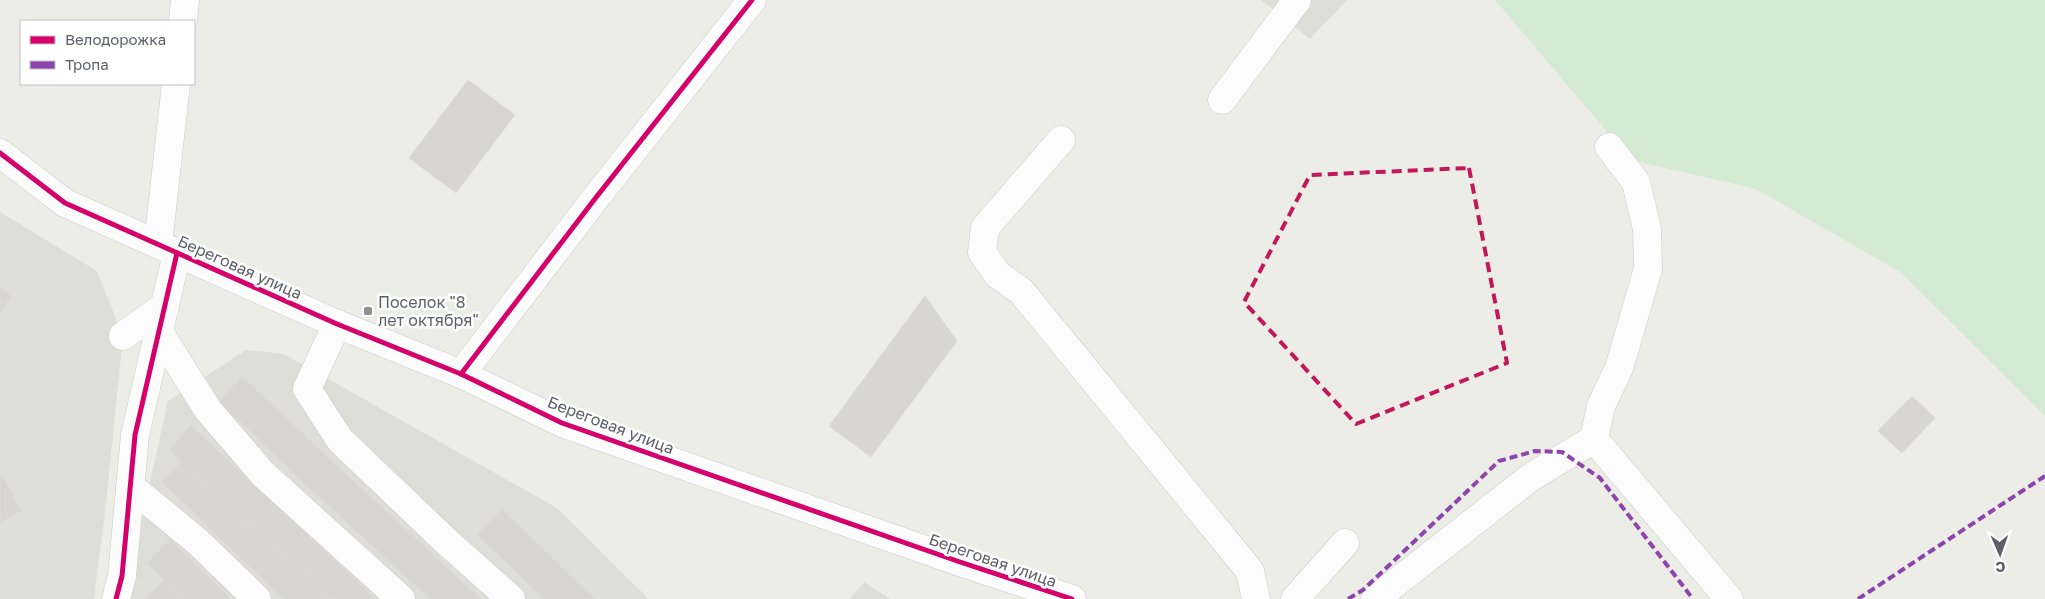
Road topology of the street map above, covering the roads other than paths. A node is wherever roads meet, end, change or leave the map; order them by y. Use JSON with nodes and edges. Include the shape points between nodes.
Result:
{"nodes":[{"id":1,"x":185,"y":0,"type":"edge"},
{"id":2,"x":752,"y":0,"type":"edge"},
{"id":3,"x":1297,"y":0,"type":"edge"},
{"id":4,"x":183,"y":20,"type":"edge"},
{"id":5,"x":176,"y":85,"type":"edge"},
{"id":6,"x":1222,"y":100,"type":"dead end"},
{"id":7,"x":1061,"y":140,"type":"dead end"},
{"id":8,"x":1609,"y":147,"type":"dead end"},
{"id":9,"x":0,"y":153,"type":"edge"},
{"id":10,"x":167,"y":248,"type":"junction"},
{"id":11,"x":162,"y":319,"type":"junction"},
{"id":12,"x":337,"y":324,"type":"junction"},
{"id":13,"x":123,"y":336,"type":"dead end"},
{"id":14,"x":462,"y":374,"type":"junction"},
{"id":15,"x":1594,"y":439,"type":"junction"},
{"id":16,"x":130,"y":486,"type":"junction"},
{"id":17,"x":1346,"y":543,"type":"dead end"},
{"id":18,"x":1011,"y":590,"type":"edge"},
{"id":19,"x":116,"y":599,"type":"edge"},
{"id":20,"x":257,"y":599,"type":"edge"},
{"id":21,"x":401,"y":599,"type":"edge"},
{"id":22,"x":512,"y":599,"type":"edge"},
{"id":23,"x":1072,"y":599,"type":"edge"},
{"id":24,"x":1256,"y":599,"type":"edge"},
{"id":25,"x":1295,"y":599,"type":"edge"},
{"id":26,"x":1376,"y":599,"type":"edge"},
{"id":27,"x":1729,"y":599,"type":"edge"}],
"edges":[{"from":1,"to":4,"type":"street"},
{"from":2,"to":14,"type":"street"},
{"from":3,"to":6,"type":"street"},
{"from":5,"to":10,"type":"street"},
{"from":7,"to":24,"type":"street","via":[[985,228],[982,252],[998,275],[1021,291],[1228,542],[1250,571]]},
{"from":8,"to":15,"type":"street","via":[[1636,182],[1648,228],[1648,269],[1618,368],[1601,406]]},
{"from":9,"to":10,"type":"street","name":"Береговая улица","via":[[65,203]]},
{"from":10,"to":11,"type":"street"},
{"from":10,"to":12,"type":"street","name":"Береговая улица"},
{"from":11,"to":13,"type":"street"},
{"from":11,"to":16,"type":"street","via":[[135,435]]},
{"from":11,"to":21,"type":"street","via":[[208,410],[263,474]]},
{"from":12,"to":14,"type":"street","name":"Береговая улица"},
{"from":12,"to":22,"type":"street","via":[[307,389],[340,440]]},
{"from":14,"to":18,"type":"street","name":"Береговая улица","via":[[562,423]]},
{"from":15,"to":26,"type":"street","via":[[1531,477]]},
{"from":15,"to":27,"type":"street"},
{"from":16,"to":19,"type":"street","via":[[122,576]]},
{"from":16,"to":20,"type":"street","via":[[198,542]]},
{"from":17,"to":25,"type":"street"},
{"from":18,"to":23,"type":"street","name":"Береговая улица"}]}
